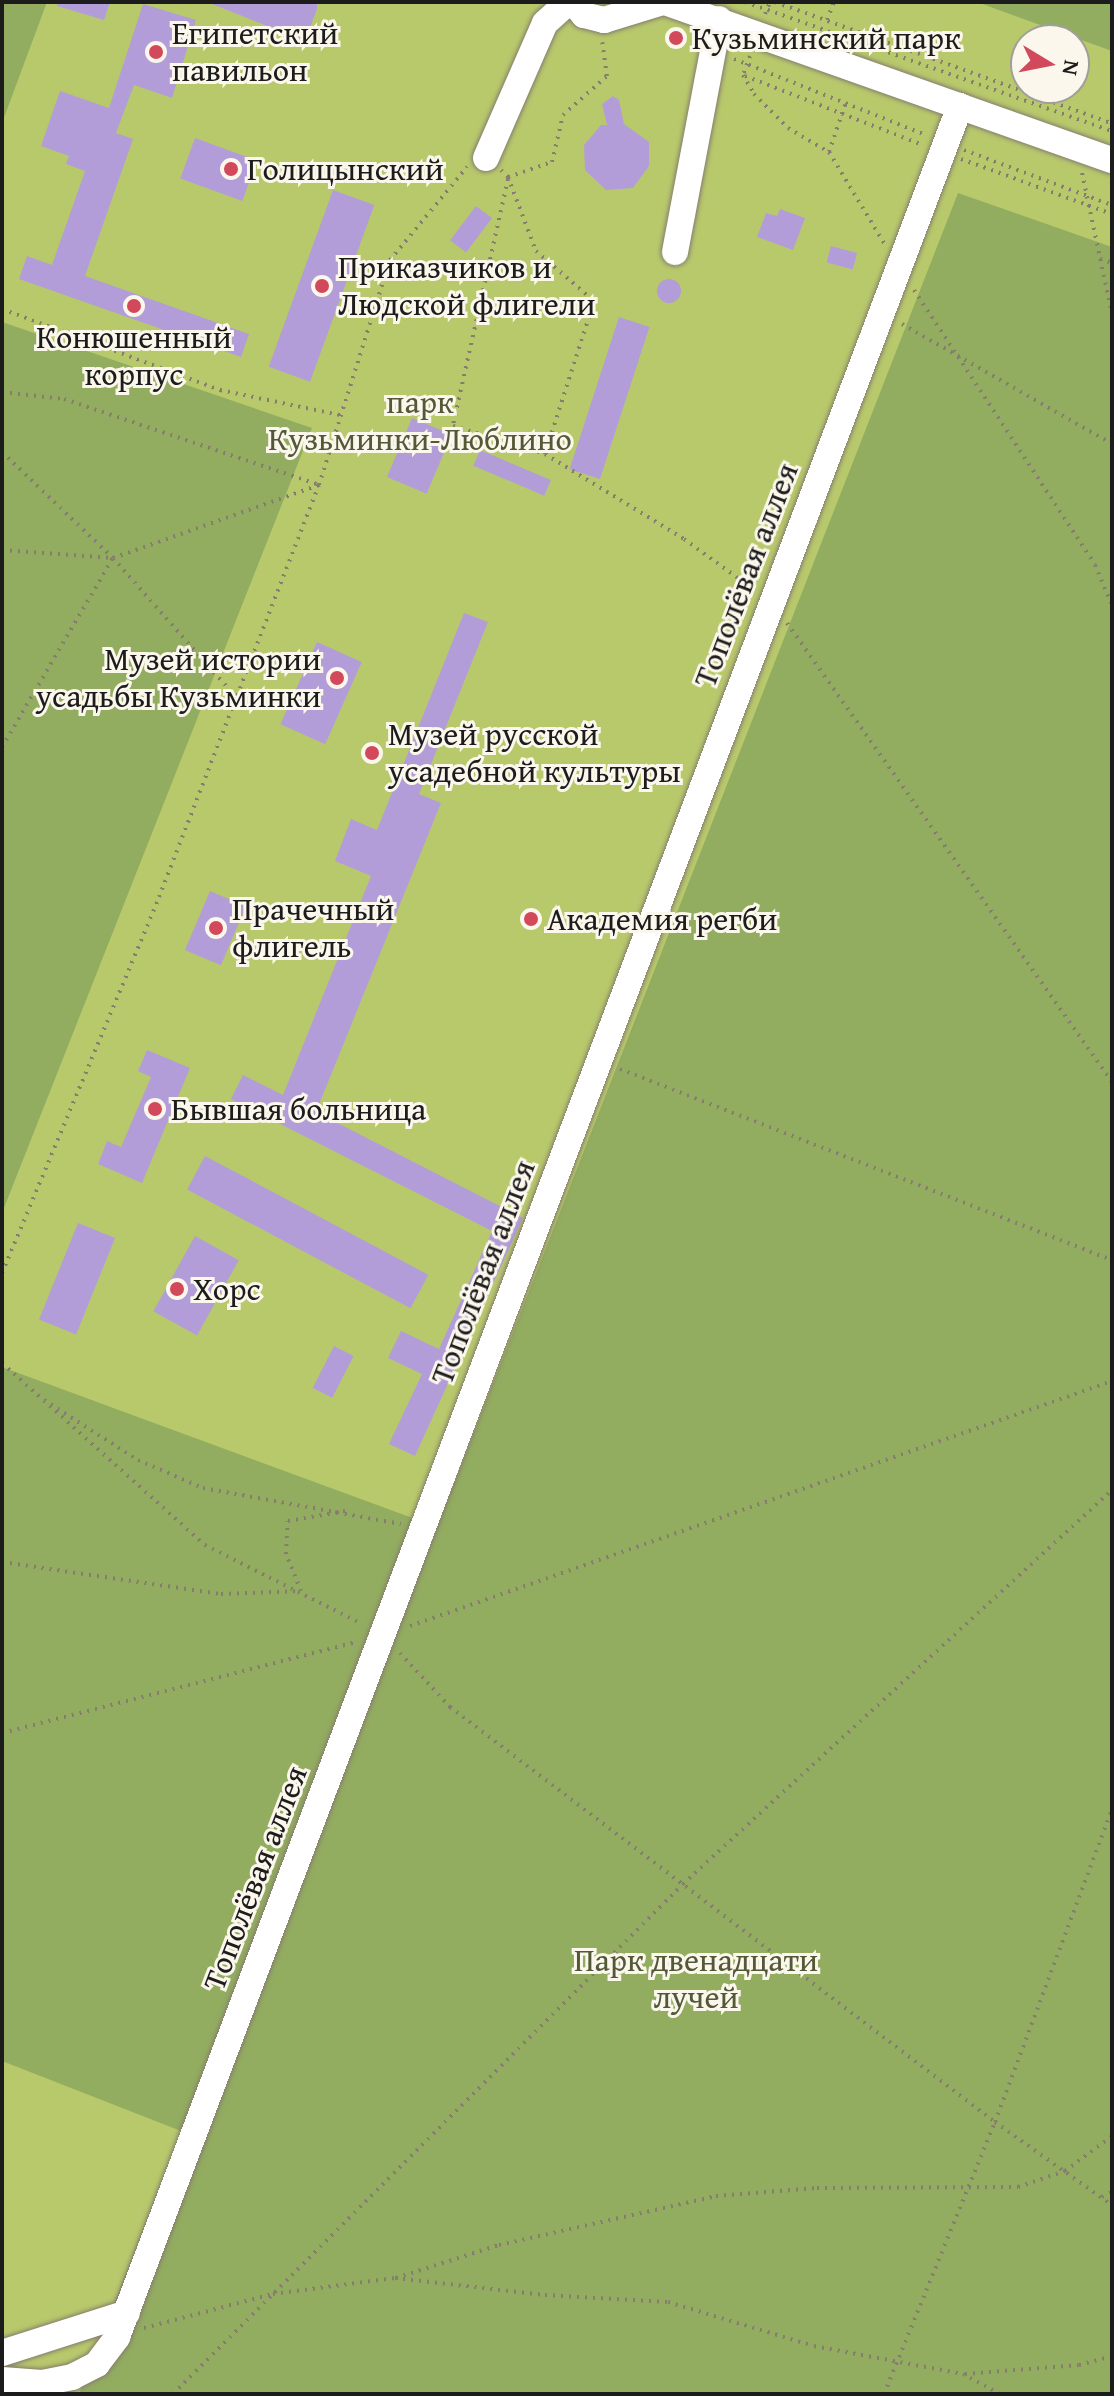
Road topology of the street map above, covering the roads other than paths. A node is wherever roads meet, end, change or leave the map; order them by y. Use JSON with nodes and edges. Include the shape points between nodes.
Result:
{"nodes":[{"id":1,"x":570,"y":2,"type":"edge"},
{"id":2,"x":669,"y":3,"type":"edge"},
{"id":3,"x":622,"y":9,"type":"edge"},
{"id":4,"x":716,"y":31,"type":"junction"},
{"id":5,"x":960,"y":106,"type":"junction"},
{"id":6,"x":486,"y":158,"type":"road end"},
{"id":7,"x":1112,"y":160,"type":"edge"},
{"id":8,"x":675,"y":252,"type":"dead end"},
{"id":9,"x":122,"y":2325,"type":"junction"},
{"id":10,"x":2,"y":2353,"type":"edge"},
{"id":11,"x":2,"y":2380,"type":"edge"}],
"edges":[{"from":1,"to":3,"type":"street","via":[[590,18]]},
{"from":1,"to":6,"type":"street","via":[[545,23]]},
{"from":2,"to":3,"type":"street"},
{"from":2,"to":4,"type":"street"},
{"from":4,"to":5,"type":"street"},
{"from":4,"to":8,"type":"street"},
{"from":5,"to":7,"type":"street"},
{"from":5,"to":9,"type":"street","name":"Тополёвая аллея"},
{"from":9,"to":10,"type":"street"},
{"from":9,"to":11,"type":"street","name":"Тополёвая аллея","via":[[97,2364],[72,2377],[42,2383]]}]}
